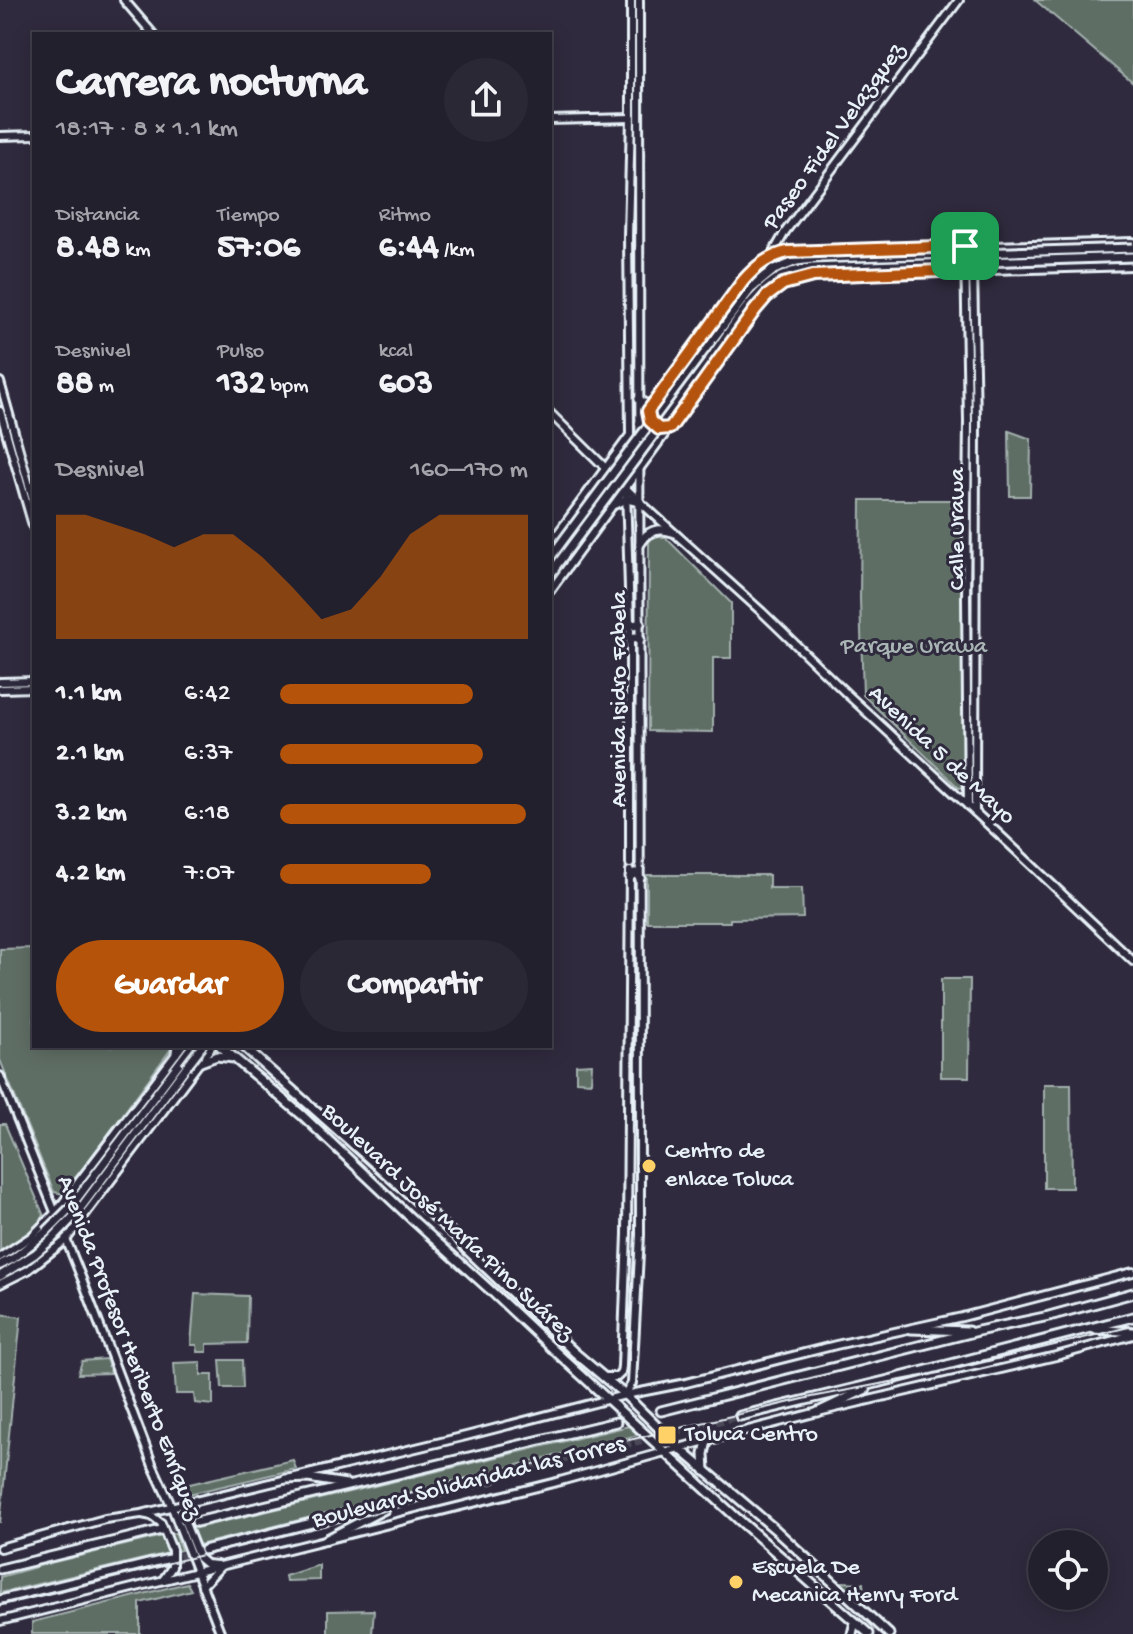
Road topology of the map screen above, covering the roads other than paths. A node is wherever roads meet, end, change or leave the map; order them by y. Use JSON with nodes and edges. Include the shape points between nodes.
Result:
{"nodes":[{"id":1,"x":124,"y":0,"type":"edge"},
{"id":2,"x":631,"y":0,"type":"edge"},
{"id":3,"x":639,"y":0,"type":"edge"},
{"id":4,"x":959,"y":0,"type":"edge"},
{"id":5,"x":151,"y":32,"type":"edge"},
{"id":6,"x":631,"y":118,"type":"junction"},
{"id":7,"x":640,"y":118,"type":"junction"},
{"id":8,"x":552,"y":120,"type":"edge"},
{"id":9,"x":32,"y":135,"type":"edge"},
{"id":10,"x":0,"y":136,"type":"edge"},
{"id":11,"x":1133,"y":242,"type":"edge"},
{"id":12,"x":1001,"y":245,"type":"junction"},
{"id":13,"x":940,"y":246,"type":"junction"},
{"id":14,"x":969,"y":246,"type":"junction"},
{"id":15,"x":893,"y":248,"type":"junction"},
{"id":16,"x":1133,"y":248,"type":"edge"},
{"id":17,"x":796,"y":252,"type":"junction"},
{"id":18,"x":771,"y":257,"type":"junction"},
{"id":19,"x":1133,"y":257,"type":"edge"},
{"id":20,"x":1133,"y":266,"type":"edge"},
{"id":21,"x":970,"y":270,"type":"junction"},
{"id":22,"x":1002,"y":270,"type":"junction"},
{"id":23,"x":941,"y":272,"type":"junction"},
{"id":24,"x":888,"y":273,"type":"junction"},
{"id":25,"x":751,"y":289,"type":"junction"},
{"id":26,"x":767,"y":296,"type":"junction"},
{"id":27,"x":734,"y":326,"type":"junction"},
{"id":28,"x":0,"y":382,"type":"edge"},
{"id":29,"x":639,"y":399,"type":"junction"},
{"id":30,"x":650,"y":408,"type":"junction"},
{"id":31,"x":0,"y":411,"type":"edge"},
{"id":32,"x":552,"y":415,"type":"edge"},
{"id":33,"x":638,"y":424,"type":"junction"},
{"id":34,"x":670,"y":428,"type":"junction"},
{"id":35,"x":630,"y":434,"type":"junction"},
{"id":36,"x":606,"y":469,"type":"junction"},
{"id":37,"x":639,"y":470,"type":"junction"},
{"id":38,"x":626,"y":488,"type":"junction"},
{"id":39,"x":588,"y":491,"type":"junction"},
{"id":40,"x":32,"y":496,"type":"edge"},
{"id":41,"x":627,"y":499,"type":"junction"},
{"id":42,"x":640,"y":502,"type":"junction"},
{"id":43,"x":613,"y":506,"type":"junction"},
{"id":44,"x":32,"y":522,"type":"edge"},
{"id":45,"x":672,"y":532,"type":"junction"},
{"id":46,"x":552,"y":541,"type":"edge"},
{"id":47,"x":640,"y":544,"type":"junction"},
{"id":48,"x":552,"y":555,"type":"edge"},
{"id":49,"x":552,"y":571,"type":"edge"},
{"id":50,"x":552,"y":588,"type":"edge"},
{"id":51,"x":630,"y":622,"type":"junction"},
{"id":52,"x":640,"y":623,"type":"junction"},
{"id":53,"x":630,"y":639,"type":"junction"},
{"id":54,"x":640,"y":639,"type":"junction"},
{"id":55,"x":32,"y":681,"type":"edge"},
{"id":56,"x":0,"y":682,"type":"edge"},
{"id":57,"x":32,"y":688,"type":"edge"},
{"id":58,"x":0,"y":689,"type":"edge"},
{"id":59,"x":968,"y":785,"type":"junction"},
{"id":60,"x":947,"y":787,"type":"junction"},
{"id":61,"x":968,"y":806,"type":"junction"},
{"id":62,"x":975,"y":812,"type":"junction"},
{"id":63,"x":630,"y":870,"type":"junction"},
{"id":64,"x":640,"y":878,"type":"junction"},
{"id":65,"x":1133,"y":961,"type":"edge"},
{"id":66,"x":178,"y":1048,"type":"edge"},
{"id":67,"x":191,"y":1048,"type":"edge"},
{"id":68,"x":199,"y":1048,"type":"edge"},
{"id":69,"x":202,"y":1048,"type":"edge"},
{"id":70,"x":210,"y":1048,"type":"edge"},
{"id":71,"x":223,"y":1048,"type":"edge"},
{"id":72,"x":244,"y":1048,"type":"edge"},
{"id":73,"x":238,"y":1059,"type":"junction"},
{"id":74,"x":201,"y":1060,"type":"junction"},
{"id":75,"x":183,"y":1064,"type":"junction"},
{"id":76,"x":0,"y":1076,"type":"edge"},
{"id":77,"x":55,"y":1213,"type":"junction"},
{"id":78,"x":49,"y":1236,"type":"junction"},
{"id":79,"x":66,"y":1240,"type":"junction"},
{"id":80,"x":0,"y":1257,"type":"edge"},
{"id":81,"x":0,"y":1265,"type":"edge"},
{"id":82,"x":1133,"y":1272,"type":"edge"},
{"id":83,"x":0,"y":1276,"type":"edge"},
{"id":84,"x":0,"y":1284,"type":"edge"},
{"id":85,"x":1133,"y":1293,"type":"edge"},
{"id":86,"x":1133,"y":1317,"type":"edge"},
{"id":87,"x":1088,"y":1328,"type":"junction"},
{"id":88,"x":911,"y":1329,"type":"junction"},
{"id":89,"x":978,"y":1331,"type":"junction"},
{"id":90,"x":1133,"y":1334,"type":"edge"},
{"id":91,"x":603,"y":1377,"type":"junction"},
{"id":92,"x":885,"y":1381,"type":"junction"},
{"id":93,"x":625,"y":1395,"type":"junction"},
{"id":94,"x":608,"y":1399,"type":"junction"},
{"id":95,"x":661,"y":1411,"type":"tunnel mouth"},
{"id":96,"x":818,"y":1412,"type":"junction"},
{"id":97,"x":740,"y":1416,"type":"tunnel mouth"},
{"id":98,"x":616,"y":1422,"type":"tunnel mouth"},
{"id":99,"x":707,"y":1441,"type":"junction"},
{"id":100,"x":679,"y":1448,"type":"junction"},
{"id":101,"x":666,"y":1452,"type":"junction"},
{"id":102,"x":705,"y":1471,"type":"junction"},
{"id":103,"x":492,"y":1478,"type":"tunnel mouth"},
{"id":104,"x":285,"y":1479,"type":"junction"},
{"id":105,"x":364,"y":1483,"type":"junction"},
{"id":106,"x":408,"y":1499,"type":"junction"},
{"id":107,"x":195,"y":1500,"type":"junction"},
{"id":108,"x":171,"y":1505,"type":"junction"},
{"id":109,"x":141,"y":1514,"type":"junction"},
{"id":110,"x":196,"y":1522,"type":"tunnel mouth"},
{"id":111,"x":161,"y":1530,"type":"tunnel mouth"},
{"id":112,"x":327,"y":1539,"type":"junction"},
{"id":113,"x":0,"y":1548,"type":"edge"},
{"id":114,"x":204,"y":1550,"type":"tunnel mouth"},
{"id":115,"x":169,"y":1559,"type":"tunnel mouth"},
{"id":116,"x":221,"y":1566,"type":"junction"},
{"id":117,"x":0,"y":1569,"type":"edge"},
{"id":118,"x":197,"y":1572,"type":"junction"},
{"id":119,"x":163,"y":1580,"type":"junction"},
{"id":120,"x":202,"y":1586,"type":"junction"},
{"id":121,"x":0,"y":1600,"type":"edge"},
{"id":122,"x":0,"y":1621,"type":"edge"},
{"id":123,"x":855,"y":1622,"type":"junction"},
{"id":124,"x":221,"y":1634,"type":"edge"},
{"id":125,"x":852,"y":1634,"type":"edge"},
{"id":126,"x":869,"y":1634,"type":"edge"},
{"id":127,"x":889,"y":1634,"type":"edge"}],
"edges":[{"from":1,"to":5,"type":"main road"},
{"from":2,"to":6,"type":"main road","name":"Avenida Isidro Fabela"},
{"from":3,"to":7,"type":"main road","name":"Avenida Isidro Fabela"},
{"from":4,"to":18,"type":"main road","name":"Paseo Fidel Velazquez"},
{"from":6,"to":7,"type":"main road"},
{"from":6,"to":8,"type":"main road"},
{"from":6,"to":35,"type":"main road","name":"Avenida Isidro Fabela"},
{"from":7,"to":29,"type":"main road","name":"Avenida Isidro Fabela"},
{"from":9,"to":10,"type":"main road"},
{"from":11,"to":12,"type":"main road"},
{"from":12,"to":14,"type":"main road"},
{"from":12,"to":22,"type":"main road","via":[[994,260]]},
{"from":13,"to":14,"type":"main road"},
{"from":13,"to":15,"type":"main road"},
{"from":13,"to":23,"type":"main road","via":[[951,259]]},
{"from":14,"to":21,"type":"main road","name":"Calle Urawa"},
{"from":15,"to":17,"type":"main road"},
{"from":15,"to":24,"type":"main road","via":[[883,258]]},
{"from":16,"to":25,"type":"main road","bridge":true,"via":[[821,258],[774,270]]},
{"from":17,"to":18,"type":"main road"},
{"from":17,"to":25,"type":"main road","via":[[763,269]]},
{"from":18,"to":30,"type":"main road","via":[[743,281]]},
{"from":19,"to":27,"type":"main road","bridge":true,"via":[[811,268],[780,277],[761,291]]},
{"from":20,"to":22,"type":"main road"},
{"from":21,"to":22,"type":"main road"},
{"from":21,"to":23,"type":"main road"},
{"from":21,"to":59,"type":"main road","name":"Calle Urawa"},
{"from":21,"to":62,"type":"main road","name":"Calle Urawa","via":[[976,422]]},
{"from":23,"to":24,"type":"main road"},
{"from":24,"to":26,"type":"main road","via":[[801,278]]},
{"from":25,"to":48,"type":"main road","bridge":true},
{"from":26,"to":27,"type":"main road"},
{"from":26,"to":34,"type":"main road"},
{"from":27,"to":49,"type":"main road","bridge":true},
{"from":28,"to":40,"type":"main road"},
{"from":29,"to":30,"type":"main road"},
{"from":29,"to":33,"type":"main road","name":"Avenida Isidro Fabela"},
{"from":30,"to":33,"type":"main road"},
{"from":30,"to":34,"type":"main road","via":[[648,418],[654,426]]},
{"from":31,"to":44,"type":"main road"},
{"from":32,"to":36,"type":"main road","name":"Avenida 5 de Mayo"},
{"from":33,"to":35,"type":"main road"},
{"from":33,"to":37,"type":"main road","name":"Avenida Isidro Fabela"},
{"from":34,"to":37,"type":"main road"},
{"from":35,"to":36,"type":"main road"},
{"from":35,"to":38,"type":"main road","name":"Avenida Isidro Fabela"},
{"from":36,"to":38,"type":"main road","name":"Avenida 5 de Mayo"},
{"from":36,"to":39,"type":"main road"},
{"from":37,"to":38,"type":"main road"},
{"from":37,"to":42,"type":"main road","name":"Avenida Isidro Fabela"},
{"from":38,"to":41,"type":"main road","name":"Avenida Isidro Fabela"},
{"from":38,"to":42,"type":"main road","name":"Avenida 5 de Mayo"},
{"from":38,"to":43,"type":"main road"},
{"from":39,"to":43,"type":"main road","via":[[607,493]]},
{"from":39,"to":46,"type":"main road"},
{"from":41,"to":42,"type":"main road"},
{"from":41,"to":43,"type":"main road"},
{"from":41,"to":51,"type":"main road","name":"Avenida Isidro Fabela"},
{"from":42,"to":45,"type":"main road","name":"Avenida 5 de Mayo"},
{"from":42,"to":47,"type":"main road","name":"Avenida Isidro Fabela"},
{"from":43,"to":50,"type":"main road"},
{"from":45,"to":47,"type":"main road","via":[[656,530]]},
{"from":45,"to":60,"type":"main road","name":"Avenida 5 de Mayo"},
{"from":47,"to":52,"type":"main road","name":"Avenida Isidro Fabela"},
{"from":51,"to":52,"type":"main road"},
{"from":51,"to":53,"type":"main road","name":"Avenida Isidro Fabela"},
{"from":52,"to":54,"type":"main road","name":"Avenida Isidro Fabela"},
{"from":53,"to":54,"type":"main road"},
{"from":53,"to":63,"type":"main road","name":"Avenida Isidro Fabela"},
{"from":54,"to":64,"type":"main road","name":"Avenida Isidro Fabela"},
{"from":55,"to":56,"type":"main road"},
{"from":57,"to":58,"type":"main road"},
{"from":59,"to":60,"type":"main road"},
{"from":59,"to":61,"type":"main road","name":"Calle Urawa"},
{"from":60,"to":61,"type":"main road","name":"Avenida 5 de Mayo"},
{"from":61,"to":62,"type":"main road","name":"Avenida 5 de Mayo"},
{"from":62,"to":65,"type":"main road","name":"Avenida 5 de Mayo"},
{"from":63,"to":64,"type":"main road"},
{"from":63,"to":91,"type":"main road","name":"Avenida Isidro Fabela","via":[[622,1366],[617,1377]]},
{"from":64,"to":93,"type":"main road","name":"Avenida Isidro Fabela","via":[[639,1250],[632,1383]]},
{"from":66,"to":77,"type":"main road"},
{"from":67,"to":75,"type":"main road"},
{"from":68,"to":75,"type":"main road","bridge":true},
{"from":69,"to":74,"type":"main road"},
{"from":70,"to":74,"type":"main road"},
{"from":71,"to":73,"type":"main road","name":"Boulevard José María Pino Suárez"},
{"from":72,"to":91,"type":"main road","name":"Boulevard José María Pino Suárez","via":[[458,1238]]},
{"from":73,"to":74,"type":"main road"},
{"from":73,"to":94,"type":"main road","name":"Boulevard José María Pino Suárez"},
{"from":74,"to":79,"type":"main road"},
{"from":75,"to":78,"type":"main road","bridge":true},
{"from":76,"to":77,"type":"main road","name":"Avenida Profesor Heriberto Enríquez"},
{"from":77,"to":79,"type":"main road","name":"Avenida Profesor Heriberto Enríquez"},
{"from":77,"to":80,"type":"main road"},
{"from":78,"to":81,"type":"main road"},
{"from":78,"to":83,"type":"main road","via":[[35,1254]]},
{"from":79,"to":84,"type":"main road"},
{"from":79,"to":108,"type":"main road","name":"Avenida Profesor Heriberto Enríquez"},
{"from":82,"to":88,"type":"main road","name":"Boulevard Solidaridad las Torres"},
{"from":85,"to":89,"type":"main road"},
{"from":86,"to":87,"type":"main road"},
{"from":87,"to":90,"type":"main road"},
{"from":87,"to":92,"type":"main road"},
{"from":88,"to":89,"type":"main road"},
{"from":88,"to":93,"type":"main road","name":"Boulevard Solidaridad las Torres"},
{"from":89,"to":95,"type":"main road"},
{"from":90,"to":96,"type":"main road","name":"Boulevard Solidaridad las Torres"},
{"from":91,"to":93,"type":"main road","name":"Boulevard José María Pino Suárez"},
{"from":92,"to":96,"type":"main road"},
{"from":92,"to":97,"type":"main road"},
{"from":93,"to":94,"type":"main road","name":"Boulevard Solidaridad las Torres"},
{"from":93,"to":100,"type":"main road","name":"Boulevard José María Pino Suárez"},
{"from":94,"to":101,"type":"main road","name":"Boulevard José María Pino Suárez"},
{"from":94,"to":104,"type":"main road","name":"Boulevard Solidaridad las Torres"},
{"from":96,"to":99,"type":"main road","name":"Boulevard Solidaridad las Torres"},
{"from":98,"to":105,"type":"main road","name":"Boulevard Solidaridad las Torres"},
{"from":99,"to":100,"type":"main road","name":"Boulevard Solidaridad las Torres"},
{"from":99,"to":102,"type":"main road"},
{"from":100,"to":101,"type":"main road","name":"Boulevard Solidaridad las Torres"},
{"from":100,"to":102,"type":"main road","name":"Boulevard José María Pino Suárez"},
{"from":101,"to":112,"type":"main road","name":"Boulevard Solidaridad las Torres"},
{"from":101,"to":123,"type":"main road","name":"Boulevard José María Pino Suárez"},
{"from":102,"to":127,"type":"main road","name":"Boulevard José María Pino Suárez"},
{"from":103,"to":106,"type":"main road","name":"Boulevard Solidaridad las Torres"},
{"from":104,"to":105,"type":"main road"},
{"from":104,"to":107,"type":"main road","name":"Boulevard Solidaridad las Torres"},
{"from":105,"to":110,"type":"main road","name":"Boulevard Solidaridad las Torres"},
{"from":106,"to":112,"type":"main road"},
{"from":106,"to":114,"type":"main road","name":"Boulevard Solidaridad las Torres"},
{"from":107,"to":108,"type":"main road","name":"Boulevard Solidaridad las Torres"},
{"from":107,"to":116,"type":"main road","via":[[184,1519],[199,1558]]},
{"from":108,"to":109,"type":"main road","name":"Boulevard Solidaridad las Torres"},
{"from":108,"to":118,"type":"main road","name":"Avenida Profesor Heriberto Enríquez"},
{"from":109,"to":113,"type":"main road","name":"Boulevard Solidaridad las Torres"},
{"from":109,"to":119,"type":"main road","via":[[161,1523],[172,1550],[172,1567]]},
{"from":111,"to":117,"type":"main road"},
{"from":112,"to":116,"type":"main road","name":"Boulevard Solidaridad las Torres"},
{"from":115,"to":121,"type":"main road"},
{"from":116,"to":118,"type":"main road","name":"Boulevard Solidaridad las Torres"},
{"from":116,"to":120,"type":"main road"},
{"from":118,"to":119,"type":"main road","name":"Boulevard Solidaridad las Torres"},
{"from":118,"to":120,"type":"main road","name":"Avenida Profesor Heriberto Enríquez"},
{"from":119,"to":122,"type":"main road","name":"Boulevard Solidaridad las Torres"},
{"from":120,"to":124,"type":"main road","name":"Avenida Profesor Heriberto Enríquez"},
{"from":123,"to":125,"type":"main road"},
{"from":123,"to":126,"type":"main road","name":"Boulevard José María Pino Suárez"}]}
